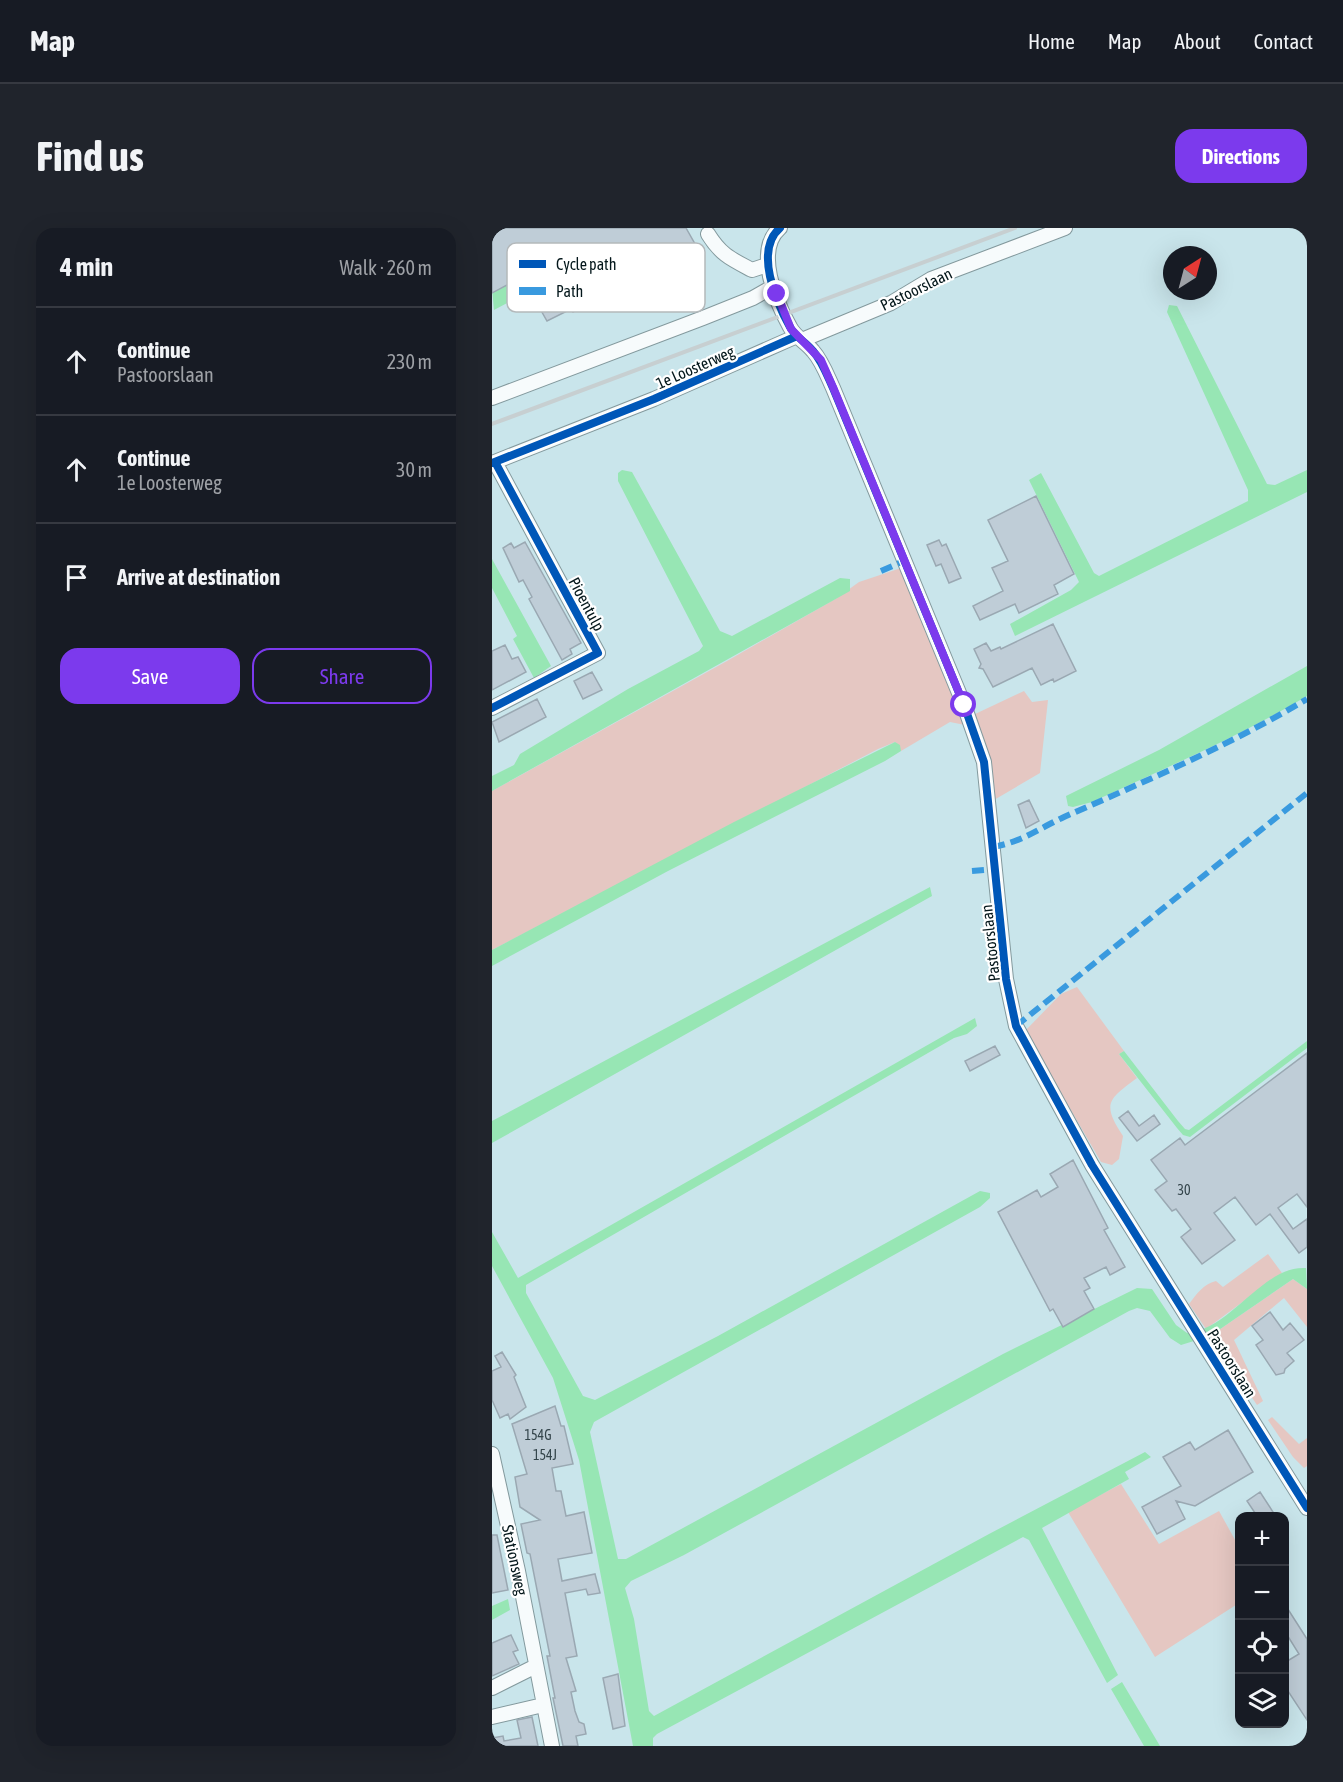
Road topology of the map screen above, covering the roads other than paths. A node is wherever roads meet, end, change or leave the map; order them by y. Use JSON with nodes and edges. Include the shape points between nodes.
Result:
{"nodes":[{"id":1,"x":780,"y":228,"type":"edge"},
{"id":2,"x":1065,"y":228,"type":"edge"},
{"id":3,"x":708,"y":234,"type":"dead end"},
{"id":4,"x":767,"y":265,"type":"junction"},
{"id":5,"x":774,"y":286,"type":"junction"},
{"id":6,"x":799,"y":338,"type":"junction"},
{"id":7,"x":492,"y":398,"type":"edge"},
{"id":8,"x":493,"y":463,"type":"edge"},
{"id":9,"x":492,"y":708,"type":"edge"},
{"id":10,"x":492,"y":1454,"type":"edge"},
{"id":11,"x":1307,"y":1508,"type":"edge"},
{"id":12,"x":536,"y":1666,"type":"junction"},
{"id":13,"x":492,"y":1688,"type":"edge"},
{"id":14,"x":543,"y":1705,"type":"junction"},
{"id":15,"x":492,"y":1717,"type":"edge"},
{"id":16,"x":552,"y":1746,"type":"edge"}],
"edges":[{"from":1,"to":4,"type":"street","via":[[770,241]]},
{"from":2,"to":6,"type":"street","name":"Pastoorslaan","via":[[930,279],[891,303]]},
{"from":3,"to":4,"type":"street","via":[[718,250],[731,259],[752,270]]},
{"from":4,"to":5,"type":"street"},
{"from":5,"to":6,"type":"street","via":[[791,329]]},
{"from":5,"to":7,"type":"street","via":[[703,318]]},
{"from":6,"to":8,"type":"street","name":"1e Loosterweg"},
{"from":6,"to":11,"type":"street","name":"Pastoorslaan","via":[[821,360],[833,387],[984,762],[1006,979],[1016,1026],[1092,1165]]},
{"from":8,"to":9,"type":"street","name":"Pioentulp","via":[[598,653]]},
{"from":10,"to":12,"type":"street","name":"Stationsweg"},
{"from":12,"to":13,"type":"street"},
{"from":12,"to":14,"type":"street","name":"Stationsweg"},
{"from":14,"to":15,"type":"street"},
{"from":14,"to":16,"type":"street","name":"Stationsweg"}]}
